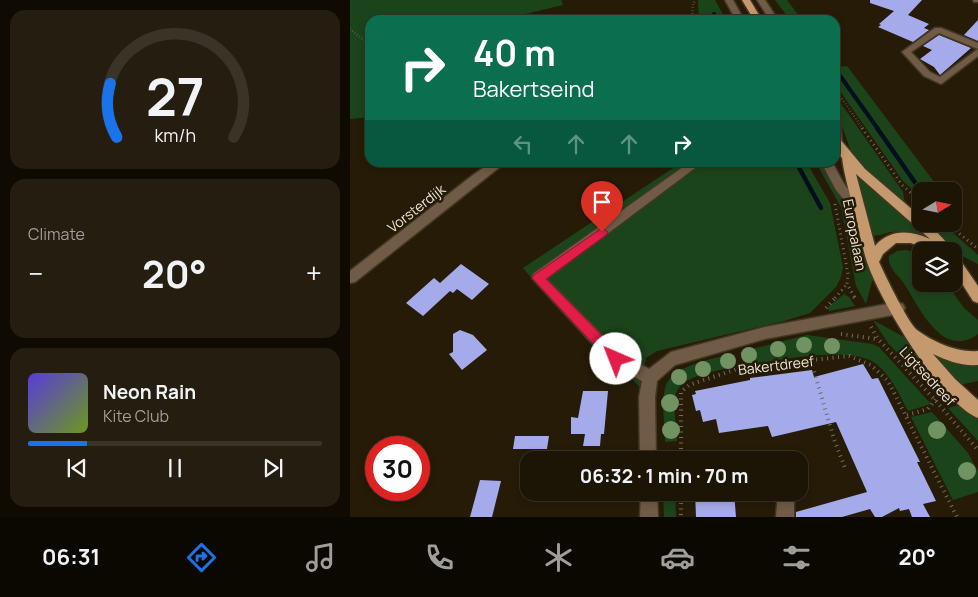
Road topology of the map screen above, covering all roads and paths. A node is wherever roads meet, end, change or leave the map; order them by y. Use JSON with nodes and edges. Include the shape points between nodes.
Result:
{"nodes":[{"id":1,"x":696,"y":0,"type":"edge"},
{"id":2,"x":729,"y":0,"type":"edge"},
{"id":3,"x":746,"y":0,"type":"edge"},
{"id":4,"x":761,"y":0,"type":"edge"},
{"id":5,"x":692,"y":15,"type":"edge"},
{"id":6,"x":737,"y":15,"type":"edge"},
{"id":7,"x":755,"y":15,"type":"edge"},
{"id":8,"x":771,"y":15,"type":"edge"},
{"id":9,"x":350,"y":30,"type":"edge"},
{"id":10,"x":365,"y":41,"type":"edge"},
{"id":11,"x":978,"y":46,"type":"edge"},
{"id":12,"x":978,"y":52,"type":"edge"},
{"id":13,"x":840,"y":96,"type":"edge"},
{"id":14,"x":840,"y":149,"type":"edge"},
{"id":15,"x":846,"y":159,"type":"junction"},
{"id":16,"x":494,"y":167,"type":"edge"},
{"id":17,"x":691,"y":167,"type":"edge"},
{"id":18,"x":829,"y":167,"type":"edge"},
{"id":19,"x":912,"y":194,"type":"edge"},
{"id":20,"x":830,"y":196,"type":"dead end"},
{"id":21,"x":860,"y":211,"type":"junction"},
{"id":22,"x":958,"y":232,"type":"edge"},
{"id":23,"x":923,"y":242,"type":"edge"},
{"id":24,"x":940,"y":242,"type":"edge"},
{"id":25,"x":978,"y":249,"type":"edge"},
{"id":26,"x":873,"y":262,"type":"junction"},
{"id":27,"x":962,"y":270,"type":"edge"},
{"id":28,"x":350,"y":278,"type":"edge"},
{"id":29,"x":973,"y":282,"type":"edge"},
{"id":30,"x":847,"y":284,"type":"junction"},
{"id":31,"x":978,"y":297,"type":"edge"},
{"id":32,"x":898,"y":308,"type":"junction"},
{"id":33,"x":864,"y":315,"type":"junction"},
{"id":34,"x":819,"y":323,"type":"junction"},
{"id":35,"x":912,"y":333,"type":"junction"},
{"id":36,"x":978,"y":358,"type":"edge"},
{"id":37,"x":811,"y":361,"type":"junction"},
{"id":38,"x":650,"y":376,"type":"junction"},
{"id":39,"x":935,"y":400,"type":"junction"},
{"id":40,"x":978,"y":410,"type":"edge"},
{"id":41,"x":906,"y":415,"type":"junction"},
{"id":42,"x":978,"y":450,"type":"edge"},
{"id":43,"x":648,"y":451,"type":"edge"},
{"id":44,"x":681,"y":451,"type":"edge"},
{"id":45,"x":845,"y":468,"type":"dead end"},
{"id":46,"x":649,"y":501,"type":"edge"},
{"id":47,"x":681,"y":501,"type":"edge"},
{"id":48,"x":786,"y":501,"type":"edge"},
{"id":49,"x":649,"y":517,"type":"edge"},
{"id":50,"x":681,"y":517,"type":"edge"},
{"id":51,"x":785,"y":517,"type":"edge"},
{"id":52,"x":957,"y":517,"type":"edge"}],
"edges":[{"from":1,"to":5,"type":"path"},
{"from":2,"to":6,"type":"street"},
{"from":3,"to":7,"type":"main road"},
{"from":4,"to":8,"type":"street"},
{"from":9,"to":10,"type":"path"},
{"from":11,"to":12,"type":"street","via":[[938,30],[906,52],[927,74],[942,81]]},
{"from":13,"to":19,"type":"path","via":[[902,185]]},
{"from":14,"to":15,"type":"main road","name":"Europalaan"},
{"from":15,"to":21,"type":"main road","name":"Europalaan"},
{"from":15,"to":24,"type":"main road","name":"Europalaan"},
{"from":16,"to":28,"type":"street","name":"Vorsterdijk"},
{"from":17,"to":38,"type":"street","via":[[538,278],[616,359]]},
{"from":18,"to":21,"type":"street","name":"Europalaan"},
{"from":20,"to":30,"type":"path","name":"Europalaan","via":[[835,204]]},
{"from":21,"to":26,"type":"main road","name":"Europalaan"},
{"from":22,"to":25,"type":"path"},
{"from":23,"to":26,"type":"main road","via":[[893,238],[882,246]]},
{"from":26,"to":32,"type":"main road","name":"Europalaan"},
{"from":27,"to":29,"type":"main road"},
{"from":29,"to":31,"type":"main road"},
{"from":30,"to":33,"type":"path","name":"Europalaan"},
{"from":30,"to":34,"type":"path","via":[[829,304]]},
{"from":32,"to":33,"type":"street","name":"Bakertdreef"},
{"from":32,"to":35,"type":"main road","name":"Europalaan"},
{"from":33,"to":34,"type":"street","name":"Bakertdreef"},
{"from":33,"to":39,"type":"path","name":"Ligtsedreef","via":[[878,339]]},
{"from":34,"to":38,"type":"street","name":"Bakertdreef","via":[[765,333],[671,359]]},
{"from":35,"to":36,"type":"main road","via":[[947,354]]},
{"from":35,"to":40,"type":"main road","via":[[934,367]]},
{"from":37,"to":41,"type":"path","name":"Bakertdreef","via":[[849,356],[871,365],[888,381]]},
{"from":37,"to":44,"type":"path","name":"Bakertdreef","via":[[740,368],[689,386],[681,392]]},
{"from":37,"to":45,"type":"path"},
{"from":38,"to":43,"type":"street"},
{"from":39,"to":41,"type":"path","via":[[928,409]]},
{"from":39,"to":42,"type":"path","name":"Ligtsedreef"},
{"from":41,"to":52,"type":"path"},
{"from":46,"to":49,"type":"street"},
{"from":47,"to":50,"type":"path"},
{"from":48,"to":51,"type":"street"}]}
